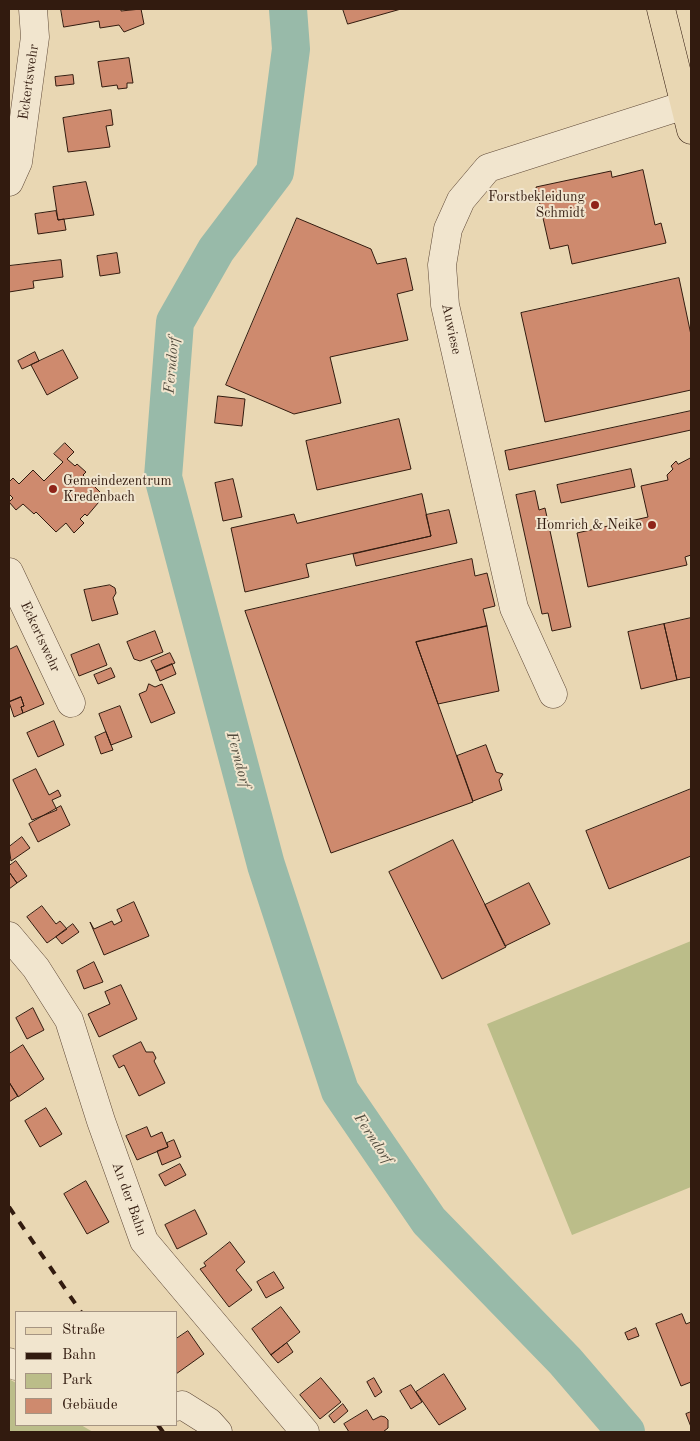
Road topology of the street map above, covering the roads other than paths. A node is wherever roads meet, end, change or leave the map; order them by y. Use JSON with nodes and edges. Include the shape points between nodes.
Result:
{"nodes":[{"id":1,"x":33,"y":9,"type":"edge"},
{"id":2,"x":661,"y":9,"type":"edge"},
{"id":3,"x":688,"y":117,"type":"edge"},
{"id":4,"x":9,"y":182,"type":"edge"},
{"id":5,"x":9,"y":572,"type":"edge"},
{"id":6,"x":553,"y":694,"type":"dead end"},
{"id":7,"x":71,"y":703,"type":"dead end"},
{"id":8,"x":9,"y":936,"type":"edge"},
{"id":9,"x":179,"y":1406,"type":"edge"},
{"id":10,"x":302,"y":1431,"type":"edge"},
{"id":11,"x":218,"y":1432,"type":"edge"}],
"edges":[{"from":1,"to":4,"type":"street","name":"Eckertswehr","via":[[35,37],[20,152]]},
{"from":2,"to":3,"type":"main road"},
{"from":3,"to":6,"type":"street","name":"Auwiese","via":[[488,168],[461,200],[448,229],[442,265],[445,305],[514,608]]},
{"from":5,"to":7,"type":"street","name":"Eckertswehr"},
{"from":8,"to":10,"type":"street","name":"An der Bahn","via":[[36,968],[69,1020],[144,1241]]},
{"from":9,"to":11,"type":"street","via":[[208,1422]]}]}
